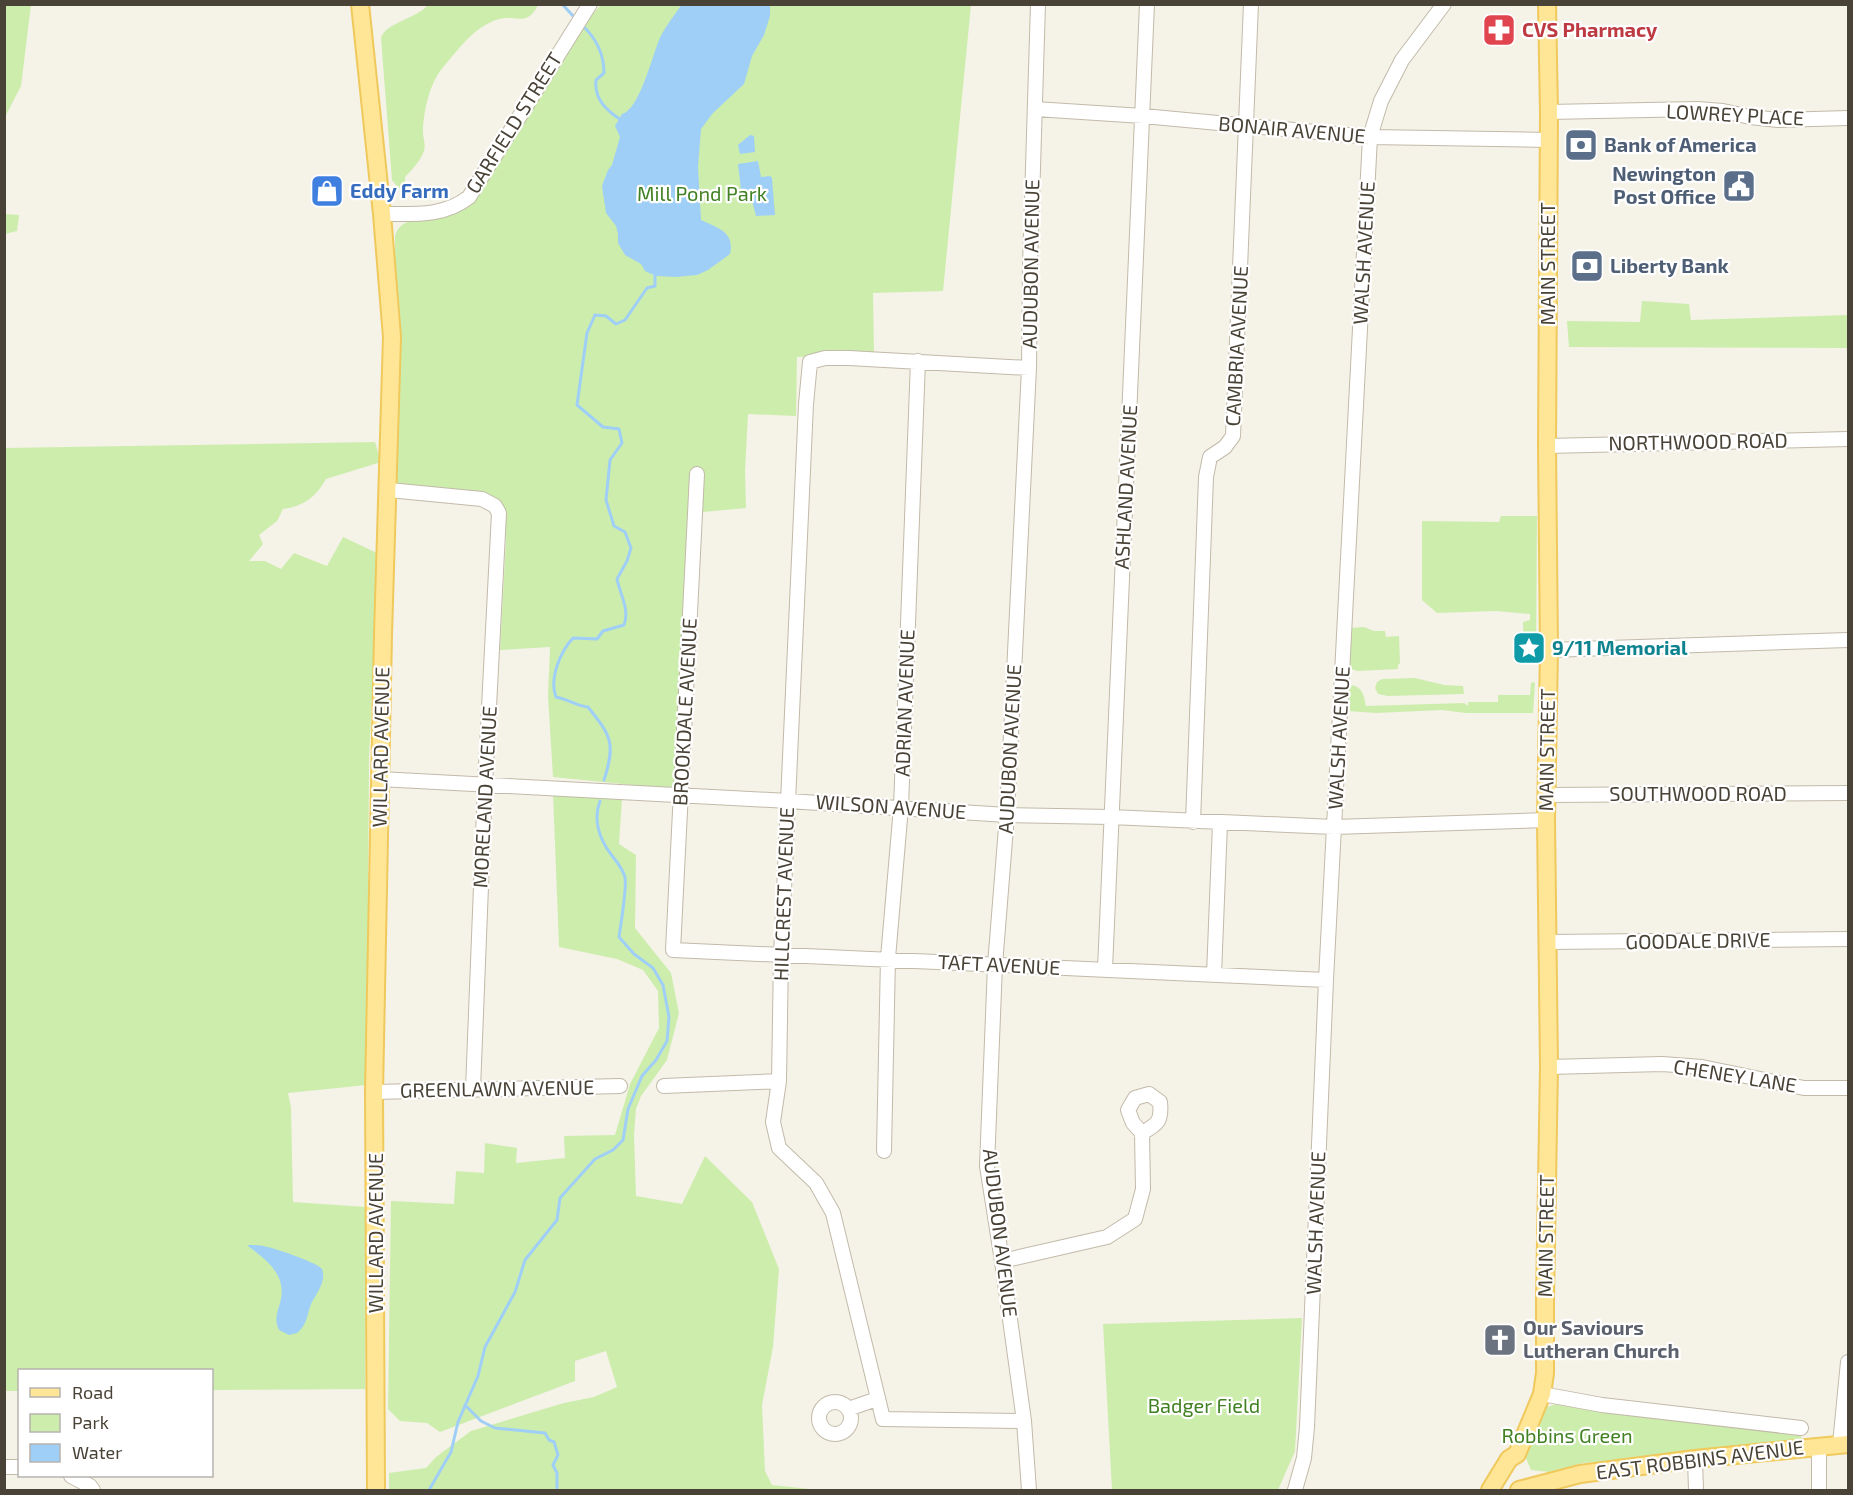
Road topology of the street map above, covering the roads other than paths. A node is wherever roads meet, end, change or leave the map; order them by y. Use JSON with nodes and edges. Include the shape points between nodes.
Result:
{"nodes":[{"id":1,"x":360,"y":4,"type":"edge"},
{"id":2,"x":1038,"y":4,"type":"edge"},
{"id":3,"x":1147,"y":4,"type":"edge"},
{"id":4,"x":1251,"y":4,"type":"edge"},
{"id":5,"x":1444,"y":4,"type":"edge"},
{"id":6,"x":1547,"y":4,"type":"edge"},
{"id":7,"x":588,"y":6,"type":"edge"},
{"id":8,"x":1035,"y":109,"type":"junction"},
{"id":9,"x":1549,"y":112,"type":"junction"},
{"id":10,"x":1143,"y":116,"type":"junction"},
{"id":11,"x":1848,"y":118,"type":"edge"},
{"id":12,"x":1247,"y":126,"type":"junction"},
{"id":13,"x":1370,"y":137,"type":"junction"},
{"id":14,"x":1549,"y":140,"type":"junction"},
{"id":15,"x":382,"y":214,"type":"junction"},
{"id":16,"x":918,"y":362,"type":"junction"},
{"id":17,"x":1029,"y":368,"type":"junction"},
{"id":18,"x":1848,"y":439,"type":"edge"},
{"id":19,"x":1547,"y":446,"type":"junction"},
{"id":20,"x":698,"y":474,"type":"dead end"},
{"id":21,"x":388,"y":490,"type":"junction"},
{"id":22,"x":1848,"y":640,"type":"edge"},
{"id":23,"x":1549,"y":650,"type":"junction"},
{"id":24,"x":380,"y":779,"type":"junction"},
{"id":25,"x":485,"y":785,"type":"junction"},
{"id":26,"x":1848,"y":793,"type":"edge"},
{"id":27,"x":681,"y":795,"type":"junction"},
{"id":28,"x":1546,"y":795,"type":"junction"},
{"id":29,"x":788,"y":801,"type":"junction"},
{"id":30,"x":901,"y":807,"type":"junction"},
{"id":31,"x":1007,"y":815,"type":"junction"},
{"id":32,"x":1111,"y":817,"type":"junction"},
{"id":33,"x":1546,"y":820,"type":"junction"},
{"id":34,"x":1192,"y":822,"type":"junction"},
{"id":35,"x":1220,"y":823,"type":"junction"},
{"id":36,"x":1334,"y":827,"type":"junction"},
{"id":37,"x":1848,"y":939,"type":"edge"},
{"id":38,"x":1548,"y":942,"type":"junction"},
{"id":39,"x":673,"y":950,"type":"joint"},
{"id":40,"x":781,"y":956,"type":"junction"},
{"id":41,"x":888,"y":958,"type":"junction"},
{"id":42,"x":995,"y":965,"type":"junction"},
{"id":43,"x":1105,"y":969,"type":"junction"},
{"id":44,"x":1214,"y":975,"type":"junction"},
{"id":45,"x":1326,"y":980,"type":"junction"},
{"id":46,"x":1549,"y":1067,"type":"junction"},
{"id":47,"x":779,"y":1081,"type":"junction"},
{"id":48,"x":620,"y":1086,"type":"dead end"},
{"id":49,"x":664,"y":1086,"type":"dead end"},
{"id":50,"x":1848,"y":1088,"type":"edge"},
{"id":51,"x":473,"y":1089,"type":"junction"},
{"id":52,"x":374,"y":1092,"type":"junction"},
{"id":53,"x":1142,"y":1133,"type":"dead end"},
{"id":54,"x":884,"y":1151,"type":"dead end"},
{"id":55,"x":1002,"y":1262,"type":"junction"},
{"id":56,"x":1848,"y":1362,"type":"edge"},
{"id":57,"x":1542,"y":1394,"type":"junction"},
{"id":58,"x":877,"y":1399,"type":"junction"},
{"id":59,"x":848,"y":1409,"type":"dead end"},
{"id":60,"x":1024,"y":1421,"type":"junction"},
{"id":61,"x":1802,"y":1428,"type":"dead end"},
{"id":62,"x":1844,"y":1444,"type":"edge"},
{"id":63,"x":1819,"y":1446,"type":"junction"},
{"id":64,"x":1517,"y":1454,"type":"junction"},
{"id":65,"x":1695,"y":1459,"type":"junction"},
{"id":66,"x":73,"y":1477,"type":"edge"},
{"id":67,"x":93,"y":1491,"type":"edge"},
{"id":68,"x":376,"y":1491,"type":"edge"},
{"id":69,"x":1029,"y":1491,"type":"edge"},
{"id":70,"x":1294,"y":1491,"type":"edge"},
{"id":71,"x":1490,"y":1491,"type":"edge"},
{"id":72,"x":1504,"y":1491,"type":"edge"},
{"id":73,"x":1519,"y":1491,"type":"edge"},
{"id":74,"x":1696,"y":1491,"type":"edge"},
{"id":75,"x":1819,"y":1491,"type":"edge"}],
"edges":[{"from":1,"to":15,"type":"main road","name":"WILLARD AVENUE"},
{"from":2,"to":8,"type":"street","name":"AUDUBON AVENUE"},
{"from":3,"to":10,"type":"street","name":"ASHLAND AVENUE"},
{"from":4,"to":12,"type":"street","name":"CAMBRIA AVENUE"},
{"from":5,"to":13,"type":"street","name":"WALSH AVENUE","via":[[1401,60],[1381,100]]},
{"from":6,"to":9,"type":"main road","name":"MAIN STREET"},
{"from":7,"to":15,"type":"street","name":"GARFIELD STREET","via":[[469,197],[441,211]]},
{"from":8,"to":10,"type":"street","name":"BONAIR AVENUE"},
{"from":8,"to":17,"type":"street","name":"AUDUBON AVENUE"},
{"from":9,"to":11,"type":"street","name":"LOWREY PLACE","via":[[1697,109],[1778,120]]},
{"from":9,"to":14,"type":"main road","name":"MAIN STREET"},
{"from":10,"to":12,"type":"street","name":"BONAIR AVENUE"},
{"from":10,"to":32,"type":"street","name":"ASHLAND AVENUE"},
{"from":12,"to":13,"type":"street","name":"BONAIR AVENUE"},
{"from":12,"to":34,"type":"street","name":"CAMBRIA AVENUE","via":[[1233,436],[1210,457],[1206,477]]},
{"from":13,"to":14,"type":"street","name":"BONAIR AVENUE"},
{"from":13,"to":36,"type":"street","name":"WALSH AVENUE"},
{"from":14,"to":19,"type":"main road","name":"MAIN STREET"},
{"from":15,"to":21,"type":"main road","name":"WILLARD AVENUE","via":[[392,337]]},
{"from":16,"to":17,"type":"street"},
{"from":16,"to":29,"type":"street","name":"HILLCREST AVENUE","via":[[825,358],[810,362]]},
{"from":16,"to":30,"type":"street","name":"ADRIAN AVENUE"},
{"from":17,"to":31,"type":"street","name":"AUDUBON AVENUE"},
{"from":18,"to":19,"type":"street","name":"NORTHWOOD ROAD"},
{"from":19,"to":23,"type":"main road","name":"MAIN STREET"},
{"from":20,"to":27,"type":"street","name":"BROOKDALE AVENUE"},
{"from":21,"to":24,"type":"main road","name":"WILLARD AVENUE"},
{"from":21,"to":25,"type":"street","name":"MORELAND AVENUE","via":[[482,499],[499,513]]},
{"from":22,"to":23,"type":"street"},
{"from":23,"to":28,"type":"main road","name":"MAIN STREET"},
{"from":24,"to":25,"type":"street","name":"WILSON AVENUE"},
{"from":24,"to":52,"type":"main road","name":"WILLARD AVENUE"},
{"from":25,"to":27,"type":"street","name":"WILSON AVENUE"},
{"from":25,"to":51,"type":"street","name":"MORELAND AVENUE"},
{"from":26,"to":28,"type":"street","name":"SOUTHWOOD ROAD"},
{"from":27,"to":29,"type":"street","name":"WILSON AVENUE"},
{"from":27,"to":39,"type":"street","name":"BROOKDALE AVENUE"},
{"from":28,"to":33,"type":"main road","name":"MAIN STREET"},
{"from":29,"to":30,"type":"street","name":"WILSON AVENUE"},
{"from":29,"to":40,"type":"street","name":"HILLCREST AVENUE"},
{"from":30,"to":31,"type":"street","name":"WILSON AVENUE"},
{"from":30,"to":41,"type":"street","name":"ADRIAN AVENUE"},
{"from":31,"to":32,"type":"street","name":"WILSON AVENUE"},
{"from":31,"to":42,"type":"street","name":"AUDUBON AVENUE"},
{"from":32,"to":34,"type":"street","name":"WILSON AVENUE"},
{"from":32,"to":43,"type":"street","name":"ASHLAND AVENUE"},
{"from":33,"to":36,"type":"street","name":"WILSON AVENUE"},
{"from":33,"to":38,"type":"main road","name":"MAIN STREET"},
{"from":34,"to":35,"type":"street","name":"WILSON AVENUE"},
{"from":35,"to":36,"type":"street","name":"WILSON AVENUE"},
{"from":35,"to":44,"type":"street"},
{"from":36,"to":45,"type":"street","name":"WALSH AVENUE"},
{"from":37,"to":38,"type":"street","name":"GOODALE DRIVE"},
{"from":38,"to":46,"type":"main road","name":"MAIN STREET"},
{"from":39,"to":40,"type":"street","name":"TAFT AVENUE"},
{"from":40,"to":41,"type":"street","name":"TAFT AVENUE"},
{"from":40,"to":47,"type":"street","name":"HILLCREST AVENUE"},
{"from":41,"to":42,"type":"street","name":"TAFT AVENUE"},
{"from":41,"to":54,"type":"street","name":"ADRIAN AVENUE"},
{"from":42,"to":43,"type":"street","name":"TAFT AVENUE"},
{"from":42,"to":55,"type":"street","name":"AUDUBON AVENUE","via":[[987,1166]]},
{"from":43,"to":44,"type":"street","name":"TAFT AVENUE"},
{"from":44,"to":45,"type":"street","name":"TAFT AVENUE"},
{"from":45,"to":70,"type":"street","name":"WALSH AVENUE","via":[[1307,1427],[1305,1458]]},
{"from":46,"to":50,"type":"street","name":"CHENEY LANE","via":[[1662,1064],[1702,1067],[1804,1088]]},
{"from":46,"to":57,"type":"main road","name":"MAIN STREET"},
{"from":47,"to":49,"type":"street"},
{"from":47,"to":58,"type":"street","name":"HILLCREST AVENUE","via":[[773,1122],[779,1148],[816,1183],[833,1213]]},
{"from":48,"to":51,"type":"street","name":"GREENLAWN AVENUE"},
{"from":51,"to":52,"type":"street","name":"GREENLAWN AVENUE"},
{"from":52,"to":68,"type":"main road","name":"WILLARD AVENUE"},
{"from":53,"to":55,"type":"street","via":[[1143,1189],[1135,1219],[1107,1237]]},
{"from":55,"to":60,"type":"street","name":"AUDUBON AVENUE"},
{"from":56,"to":62,"type":"street"},
{"from":57,"to":61,"type":"street","name":"EAST ROBBINS AVENUE","via":[[1746,1428]]},
{"from":57,"to":64,"type":"main road","name":"MAIN STREET"},
{"from":58,"to":59,"type":"street"},
{"from":58,"to":60,"type":"street","name":"HILLCREST AVENUE","via":[[883,1419]]},
{"from":60,"to":69,"type":"street","name":"AUDUBON AVENUE"},
{"from":62,"to":63,"type":"main road","name":"EAST ROBBINS AVENUE"},
{"from":63,"to":65,"type":"main road","name":"EAST ROBBINS AVENUE"},
{"from":63,"to":75,"type":"street"},
{"from":64,"to":71,"type":"main road","via":[[1509,1459]]},
{"from":64,"to":72,"type":"main road","via":[[1516,1467]]},
{"from":65,"to":73,"type":"main road","name":"EAST ROBBINS AVENUE","via":[[1580,1474]]},
{"from":65,"to":74,"type":"street"},
{"from":66,"to":67,"type":"street"}]}
